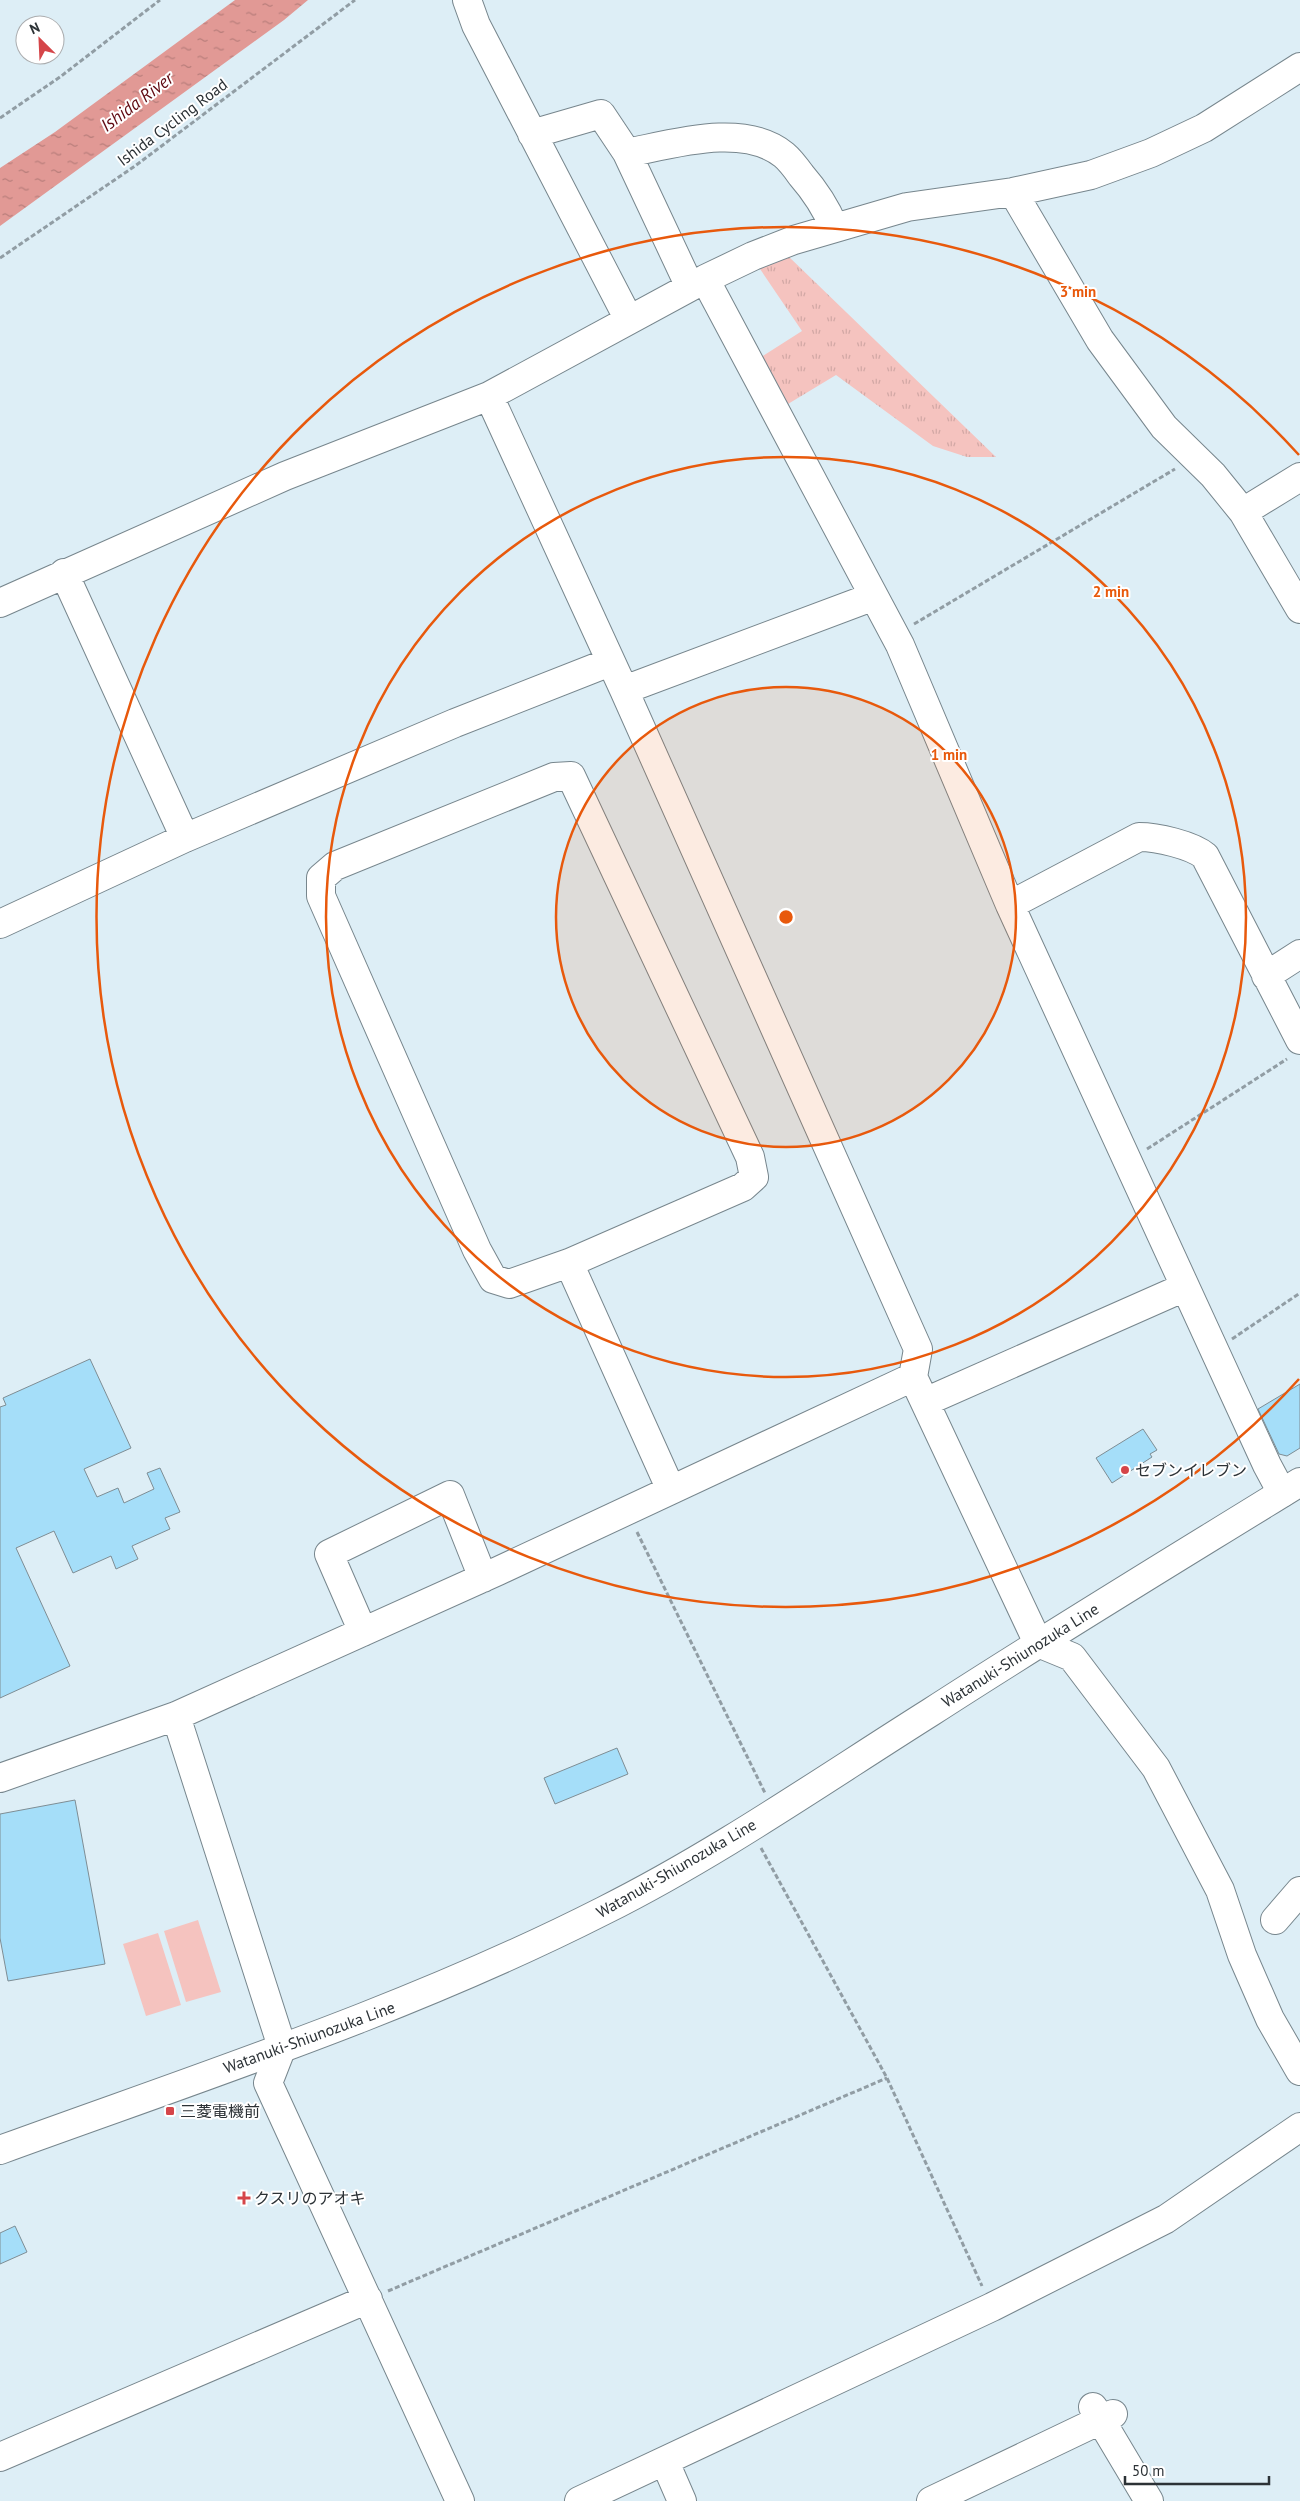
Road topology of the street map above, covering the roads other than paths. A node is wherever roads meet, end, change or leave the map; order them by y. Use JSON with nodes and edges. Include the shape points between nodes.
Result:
{"nodes":[{"id":1,"x":467,"y":0,"type":"edge"},
{"id":2,"x":1298,"y":73,"type":"edge"},
{"id":3,"x":532,"y":134,"type":"junction"},
{"id":4,"x":627,"y":152,"type":"junction"},
{"id":5,"x":1013,"y":192,"type":"junction"},
{"id":6,"x":834,"y":227,"type":"junction"},
{"id":7,"x":697,"y":283,"type":"junction"},
{"id":8,"x":629,"y":320,"type":"junction"},
{"id":9,"x":489,"y":396,"type":"junction"},
{"id":10,"x":1300,"y":477,"type":"edge"},
{"id":11,"x":1243,"y":512,"type":"junction"},
{"id":12,"x":64,"y":573,"type":"junction"},
{"id":13,"x":872,"y":597,"type":"junction"},
{"id":14,"x":0,"y":603,"type":"edge"},
{"id":15,"x":1300,"y":609,"type":"edge"},
{"id":16,"x":610,"y":662,"type":"junction"},
{"id":17,"x":624,"y":690,"type":"junction"},
{"id":18,"x":185,"y":838,"type":"junction"},
{"id":19,"x":1010,"y":904,"type":"junction"},
{"id":20,"x":3,"y":914,"type":"edge"},
{"id":21,"x":1300,"y":954,"type":"edge"},
{"id":22,"x":1266,"y":976,"type":"junction"},
{"id":23,"x":1296,"y":1048,"type":"edge"},
{"id":24,"x":569,"y":1263,"type":"junction"},
{"id":25,"x":1185,"y":1286,"type":"junction"},
{"id":26,"x":913,"y":1377,"type":"junction"},
{"id":27,"x":925,"y":1402,"type":"junction"},
{"id":28,"x":671,"y":1490,"type":"junction"},
{"id":29,"x":1294,"y":1490,"type":"edge"},
{"id":30,"x":483,"y":1578,"type":"junction"},
{"id":31,"x":363,"y":1632,"type":"junction"},
{"id":32,"x":1038,"y":1643,"type":"junction"},
{"id":33,"x":176,"y":1716,"type":"junction"},
{"id":34,"x":0,"y":1778,"type":"edge"},
{"id":35,"x":1300,"y":1890,"type":"edge"},
{"id":36,"x":1275,"y":1920,"type":"dead end"},
{"id":37,"x":282,"y":2047,"type":"junction"},
{"id":38,"x":1300,"y":2071,"type":"edge"},
{"id":39,"x":1300,"y":2127,"type":"edge"},
{"id":40,"x":0,"y":2150,"type":"edge"},
{"id":41,"x":368,"y":2299,"type":"junction"},
{"id":42,"x":0,"y":2457,"type":"edge"},
{"id":43,"x":665,"y":2462,"type":"junction"},
{"id":44,"x":460,"y":2501,"type":"edge"},
{"id":45,"x":579,"y":2501,"type":"edge"},
{"id":46,"x":682,"y":2501,"type":"edge"},
{"id":47,"x":931,"y":2501,"type":"edge"},
{"id":48,"x":1149,"y":2501,"type":"edge"}],
"edges":[{"from":1,"to":3,"type":"street","via":[[476,25]]},
{"from":2,"to":5,"type":"street","via":[[1204,128],[1151,153],[1091,175]]},
{"from":3,"to":4,"type":"street","via":[[601,114]]},
{"from":3,"to":8,"type":"street"},
{"from":4,"to":6,"type":"street","via":[[700,140],[751,139],[784,155],[813,189]]},
{"from":4,"to":7,"type":"street"},
{"from":5,"to":6,"type":"street","via":[[907,207]]},
{"from":5,"to":11,"type":"street","via":[[1100,340],[1164,427],[1213,475]]},
{"from":6,"to":7,"type":"street","via":[[794,240]]},
{"from":7,"to":8,"type":"street"},
{"from":7,"to":13,"type":"street"},
{"from":8,"to":9,"type":"street"},
{"from":9,"to":12,"type":"street","via":[[285,476]]},
{"from":9,"to":16,"type":"street"},
{"from":10,"to":11,"type":"street"},
{"from":11,"to":15,"type":"street"},
{"from":12,"to":14,"type":"street"},
{"from":12,"to":18,"type":"street"},
{"from":13,"to":17,"type":"street"},
{"from":13,"to":19,"type":"street","via":[[894,635]]},
{"from":16,"to":17,"type":"street"},
{"from":16,"to":18,"type":"street","via":[[455,723]]},
{"from":17,"to":26,"type":"street","via":[[918,1349]]},
{"from":18,"to":20,"type":"street"},
{"from":19,"to":22,"type":"street","via":[[1140,837],[1158,839],[1205,856]]},
{"from":19,"to":25,"type":"street"},
{"from":21,"to":22,"type":"street"},
{"from":22,"to":23,"type":"street"},
{"from":24,"to":24,"type":"street","via":[[743,1187],[754,1177],[750,1156],[571,776],[554,777],[335,866],[321,878],[321,896],[477,1250],[493,1279],[509,1284]]},
{"from":24,"to":28,"type":"street"},
{"from":25,"to":27,"type":"street"},
{"from":25,"to":29,"type":"street","via":[[1266,1465]]},
{"from":26,"to":27,"type":"street"},
{"from":26,"to":28,"type":"street"},
{"from":27,"to":32,"type":"street"},
{"from":28,"to":30,"type":"street"},
{"from":29,"to":32,"type":"street","name":"Watanuki-Shiunozuka Line"},
{"from":30,"to":31,"type":"street"},
{"from":30,"to":31,"type":"street","via":[[450,1495],[329,1554]]},
{"from":31,"to":33,"type":"street"},
{"from":32,"to":37,"type":"street","name":"Watanuki-Shiunozuka Line","via":[[750,1827],[606,1910],[394,2006]]},
{"from":32,"to":38,"type":"street","via":[[1072,1657],[1156,1768],[1220,1890],[1242,1955],[1270,2019]]},
{"from":33,"to":34,"type":"street"},
{"from":33,"to":37,"type":"street"},
{"from":35,"to":36,"type":"street"},
{"from":37,"to":40,"type":"street","name":"Watanuki-Shiunozuka Line"},
{"from":37,"to":41,"type":"street","via":[[268,2083]]},
{"from":39,"to":43,"type":"street","via":[[1166,2219],[992,2307]]},
{"from":41,"to":42,"type":"street"},
{"from":41,"to":44,"type":"street"},
{"from":43,"to":45,"type":"street"},
{"from":43,"to":46,"type":"street"},
{"from":47,"to":48,"type":"street","via":[[1102,2414]]}]}
